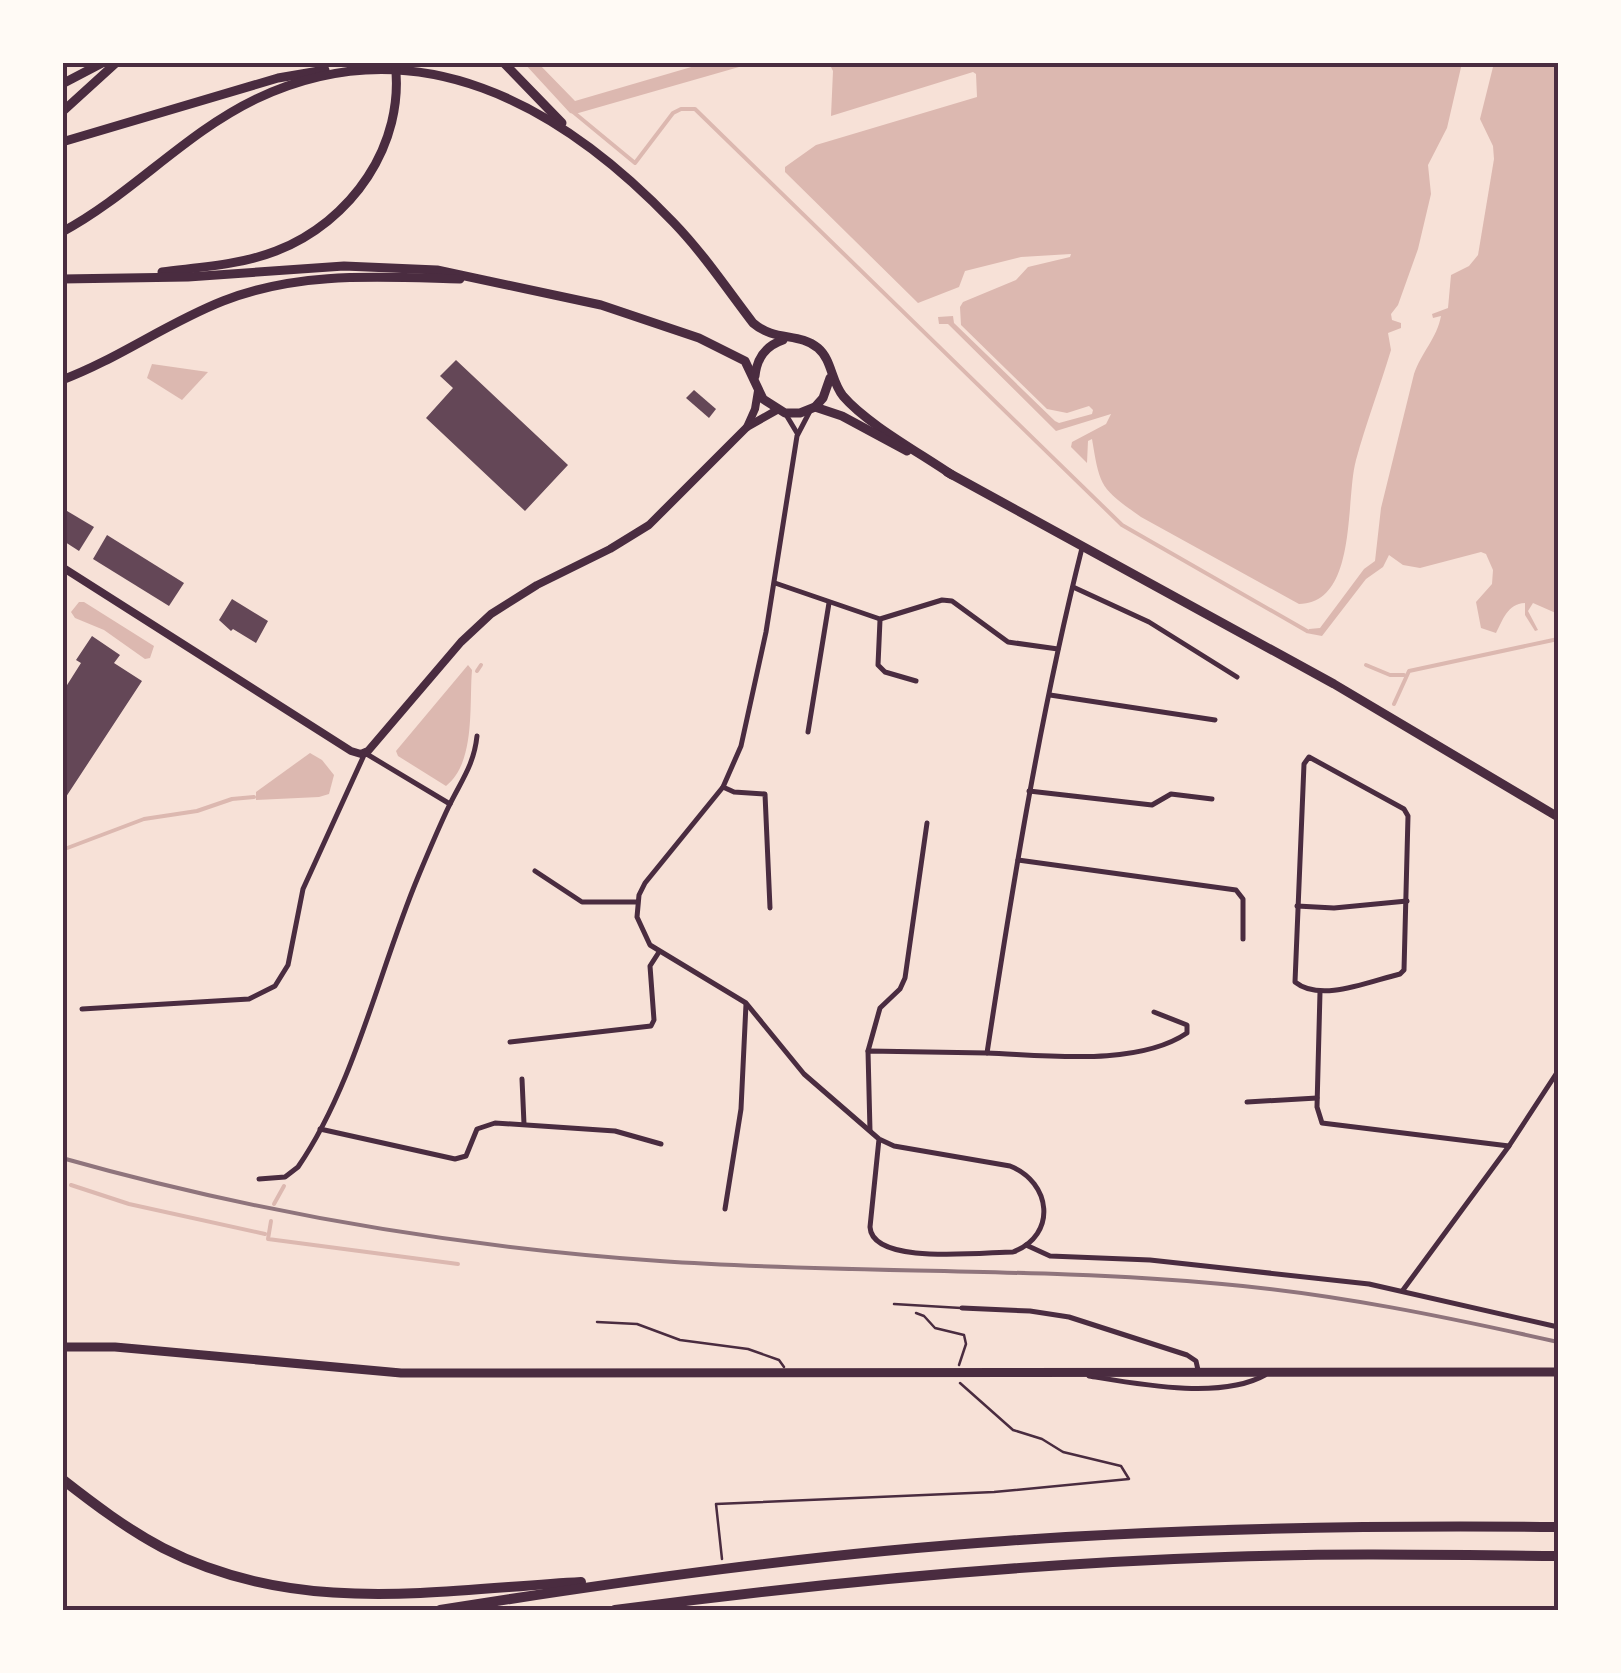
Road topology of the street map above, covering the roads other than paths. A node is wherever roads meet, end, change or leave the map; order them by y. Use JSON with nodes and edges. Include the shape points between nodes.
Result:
{"nodes":[{"id":1,"x":104,"y":62,"type":"edge"},
{"id":2,"x":118,"y":62,"type":"edge"},
{"id":3,"x":395,"y":62,"type":"edge"},
{"id":4,"x":503,"y":62,"type":"edge"},
{"id":5,"x":363,"y":69,"type":"junction"},
{"id":6,"x":62,"y":84,"type":"edge"},
{"id":7,"x":62,"y":112,"type":"edge"},
{"id":8,"x":579,"y":139,"type":"junction"},
{"id":9,"x":62,"y":142,"type":"edge"},
{"id":10,"x":62,"y":232,"type":"edge"},
{"id":11,"x":119,"y":277,"type":"junction"},
{"id":12,"x":62,"y":279,"type":"edge"},
{"id":13,"x":482,"y":280,"type":"junction"},
{"id":14,"x":785,"y":339,"type":"junction"},
{"id":15,"x":831,"y":376,"type":"junction"},
{"id":16,"x":755,"y":379,"type":"junction"},
{"id":17,"x":62,"y":380,"type":"edge"},
{"id":18,"x":758,"y":391,"type":"junction"},
{"id":19,"x":813,"y":408,"type":"junction"},
{"id":20,"x":781,"y":412,"type":"junction"},
{"id":21,"x":748,"y":428,"type":"junction"},
{"id":22,"x":798,"y":436,"type":"junction"},
{"id":23,"x":952,"y":475,"type":"junction"},
{"id":24,"x":1083,"y":545,"type":"junction"},
{"id":25,"x":62,"y":566,"type":"edge"},
{"id":26,"x":775,"y":584,"type":"junction"},
{"id":27,"x":1072,"y":587,"type":"junction"},
{"id":28,"x":830,"y":603,"type":"junction"},
{"id":29,"x":880,"y":619,"type":"junction"},
{"id":30,"x":1058,"y":649,"type":"junction"},
{"id":31,"x":1237,"y":677,"type":"dead end"},
{"id":32,"x":916,"y":681,"type":"dead end"},
{"id":33,"x":1049,"y":694,"type":"junction"},
{"id":34,"x":1215,"y":720,"type":"dead end"},
{"id":35,"x":808,"y":732,"type":"dead end"},
{"id":36,"x":477,"y":736,"type":"dead end"},
{"id":37,"x":366,"y":753,"type":"junction"},
{"id":38,"x":723,"y":787,"type":"junction"},
{"id":39,"x":1029,"y":791,"type":"junction"},
{"id":40,"x":1212,"y":800,"type":"dead end"},
{"id":41,"x":450,"y":804,"type":"junction"},
{"id":42,"x":1558,"y":818,"type":"edge"},
{"id":43,"x":927,"y":823,"type":"dead end"},
{"id":44,"x":1017,"y":860,"type":"junction"},
{"id":45,"x":534,"y":871,"type":"dead end"},
{"id":46,"x":1407,"y":900,"type":"junction"},
{"id":47,"x":638,"y":902,"type":"junction"},
{"id":48,"x":1296,"y":906,"type":"junction"},
{"id":49,"x":770,"y":908,"type":"dead end"},
{"id":50,"x":1244,"y":938,"type":"dead end"},
{"id":51,"x":659,"y":952,"type":"junction"},
{"id":52,"x":1320,"y":992,"type":"junction"},
{"id":53,"x":746,"y":1003,"type":"junction"},
{"id":54,"x":82,"y":1009,"type":"dead end"},
{"id":55,"x":1154,"y":1012,"type":"dead end"},
{"id":56,"x":510,"y":1042,"type":"dead end"},
{"id":57,"x":868,"y":1050,"type":"junction"},
{"id":58,"x":987,"y":1053,"type":"junction"},
{"id":59,"x":1558,"y":1072,"type":"edge"},
{"id":60,"x":522,"y":1079,"type":"dead end"},
{"id":61,"x":1317,"y":1098,"type":"junction"},
{"id":62,"x":1246,"y":1102,"type":"dead end"},
{"id":63,"x":524,"y":1124,"type":"junction"},
{"id":64,"x":318,"y":1129,"type":"junction"},
{"id":65,"x":870,"y":1132,"type":"junction"},
{"id":66,"x":879,"y":1139,"type":"junction"},
{"id":67,"x":661,"y":1144,"type":"dead end"},
{"id":68,"x":1508,"y":1146,"type":"junction"},
{"id":69,"x":259,"y":1179,"type":"dead end"},
{"id":70,"x":725,"y":1209,"type":"dead end"},
{"id":71,"x":1026,"y":1246,"type":"junction"},
{"id":72,"x":1403,"y":1290,"type":"junction"},
{"id":73,"x":894,"y":1304,"type":"dead end"},
{"id":74,"x":962,"y":1308,"type":"joint"},
{"id":75,"x":598,"y":1322,"type":"dead end"},
{"id":76,"x":1558,"y":1327,"type":"edge"},
{"id":77,"x":62,"y":1347,"type":"edge"},
{"id":78,"x":1198,"y":1371,"type":"junction"},
{"id":79,"x":788,"y":1372,"type":"junction"},
{"id":80,"x":1066,"y":1372,"type":"junction"},
{"id":81,"x":1269,"y":1372,"type":"junction"},
{"id":82,"x":1558,"y":1372,"type":"edge"},
{"id":83,"x":62,"y":1479,"type":"edge"},
{"id":84,"x":1558,"y":1527,"type":"edge"},
{"id":85,"x":1558,"y":1556,"type":"edge"},
{"id":86,"x":642,"y":1578,"type":"junction"},
{"id":87,"x":440,"y":1610,"type":"edge"},
{"id":88,"x":615,"y":1610,"type":"edge"}],
"edges":[{"from":1,"to":6,"type":"main road"},
{"from":2,"to":7,"type":"main road"},
{"from":3,"to":11,"type":"main road","via":[[393,117],[378,162],[330,221],[248,259]]},
{"from":4,"to":8,"type":"main road"},
{"from":5,"to":8,"type":"main road","via":[[468,81],[526,105]]},
{"from":5,"to":9,"type":"main road","via":[[278,78]]},
{"from":5,"to":10,"type":"main road","via":[[304,80],[255,100]]},
{"from":8,"to":14,"type":"main road","via":[[674,223],[754,323]]},
{"from":11,"to":12,"type":"main road"},
{"from":11,"to":13,"type":"main road","via":[[363,266]]},
{"from":13,"to":16,"type":"main road","via":[[656,322],[738,356]]},
{"from":13,"to":17,"type":"main road","via":[[292,281],[225,300]]},
{"from":14,"to":15,"type":"main road","via":[[817,346]]},
{"from":14,"to":16,"type":"main road","via":[[760,358]]},
{"from":15,"to":19,"type":"main road"},
{"from":15,"to":23,"type":"main road","via":[[852,404]]},
{"from":16,"to":18,"type":"main road"},
{"from":18,"to":20,"type":"main road"},
{"from":18,"to":21,"type":"street"},
{"from":19,"to":20,"type":"main road"},
{"from":19,"to":22,"type":"street"},
{"from":19,"to":23,"type":"main road","via":[[842,416]]},
{"from":20,"to":21,"type":"street"},
{"from":20,"to":22,"type":"street"},
{"from":21,"to":37,"type":"street","via":[[648,525],[483,621]]},
{"from":22,"to":26,"type":"street"},
{"from":23,"to":24,"type":"main road"},
{"from":24,"to":27,"type":"street"},
{"from":24,"to":42,"type":"main road"},
{"from":25,"to":37,"type":"street","via":[[351,751]]},
{"from":26,"to":28,"type":"street"},
{"from":26,"to":38,"type":"street","via":[[741,746]]},
{"from":27,"to":30,"type":"street"},
{"from":27,"to":31,"type":"street","via":[[1149,622]]},
{"from":28,"to":29,"type":"street"},
{"from":28,"to":35,"type":"street"},
{"from":29,"to":30,"type":"street","via":[[946,600],[1008,642]]},
{"from":29,"to":32,"type":"street","via":[[878,665]]},
{"from":30,"to":33,"type":"street"},
{"from":33,"to":34,"type":"street"},
{"from":33,"to":39,"type":"street"},
{"from":36,"to":41,"type":"street","via":[[472,766]]},
{"from":37,"to":41,"type":"street"},
{"from":37,"to":54,"type":"street","via":[[302,889],[288,966],[275,986],[248,999]]},
{"from":38,"to":47,"type":"street","via":[[645,883]]},
{"from":38,"to":49,"type":"street","via":[[765,794]]},
{"from":39,"to":40,"type":"street","via":[[1152,805],[1171,794]]},
{"from":39,"to":44,"type":"street"},
{"from":41,"to":64,"type":"street","via":[[384,964],[353,1061]]},
{"from":43,"to":57,"type":"street","via":[[905,978],[880,1008]]},
{"from":44,"to":50,"type":"street","via":[[1236,890],[1244,900]]},
{"from":44,"to":58,"type":"street"},
{"from":45,"to":47,"type":"street","via":[[582,902]]},
{"from":46,"to":48,"type":"street"},
{"from":46,"to":48,"type":"street","via":[[1406,812],[1308,757]]},
{"from":46,"to":52,"type":"street","via":[[1403,972]]},
{"from":47,"to":51,"type":"street","via":[[640,928]]},
{"from":48,"to":52,"type":"street","via":[[1293,977],[1302,988]]},
{"from":51,"to":53,"type":"street"},
{"from":51,"to":56,"type":"street","via":[[650,966],[654,1020],[648,1027]]},
{"from":52,"to":61,"type":"street"},
{"from":53,"to":65,"type":"street","via":[[804,1074]]},
{"from":53,"to":70,"type":"street","via":[[741,1109]]},
{"from":55,"to":58,"type":"street","via":[[1182,1021],[1187,1033],[1118,1054]]},
{"from":57,"to":58,"type":"street"},
{"from":57,"to":65,"type":"street"},
{"from":59,"to":68,"type":"street"},
{"from":60,"to":63,"type":"street"},
{"from":61,"to":62,"type":"street"},
{"from":61,"to":68,"type":"street","via":[[1319,1119],[1330,1126]]},
{"from":63,"to":64,"type":"street","via":[[482,1126],[466,1156],[455,1159]]},
{"from":63,"to":67,"type":"street","via":[[614,1132]]},
{"from":64,"to":69,"type":"street","via":[[291,1172]]},
{"from":65,"to":66,"type":"street"},
{"from":66,"to":71,"type":"street","via":[[1025,1173],[1040,1190],[1044,1208]]},
{"from":66,"to":71,"type":"street","via":[[873,1240],[904,1252],[1014,1252]]},
{"from":68,"to":72,"type":"street"},
{"from":71,"to":72,"type":"street","via":[[1050,1256],[1257,1270]]},
{"from":72,"to":76,"type":"street"},
{"from":73,"to":74,"type":"lane"},
{"from":74,"to":78,"type":"street","via":[[1085,1321],[1187,1355]]},
{"from":75,"to":79,"type":"lane","via":[[748,1349],[780,1360]]},
{"from":77,"to":79,"type":"main road","via":[[401,1373]]},
{"from":78,"to":80,"type":"main road"},
{"from":78,"to":81,"type":"main road"},
{"from":79,"to":80,"type":"main road"},
{"from":80,"to":81,"type":"street","via":[[1198,1388],[1249,1384]]},
{"from":81,"to":82,"type":"main road"},
{"from":83,"to":86,"type":"highway","via":[[164,1548],[276,1588],[400,1594]]},
{"from":84,"to":86,"type":"highway","via":[[1347,1525],[1099,1535]]},
{"from":85,"to":88,"type":"highway","via":[[1098,1563],[901,1577]]},
{"from":86,"to":87,"type":"highway"}]}
